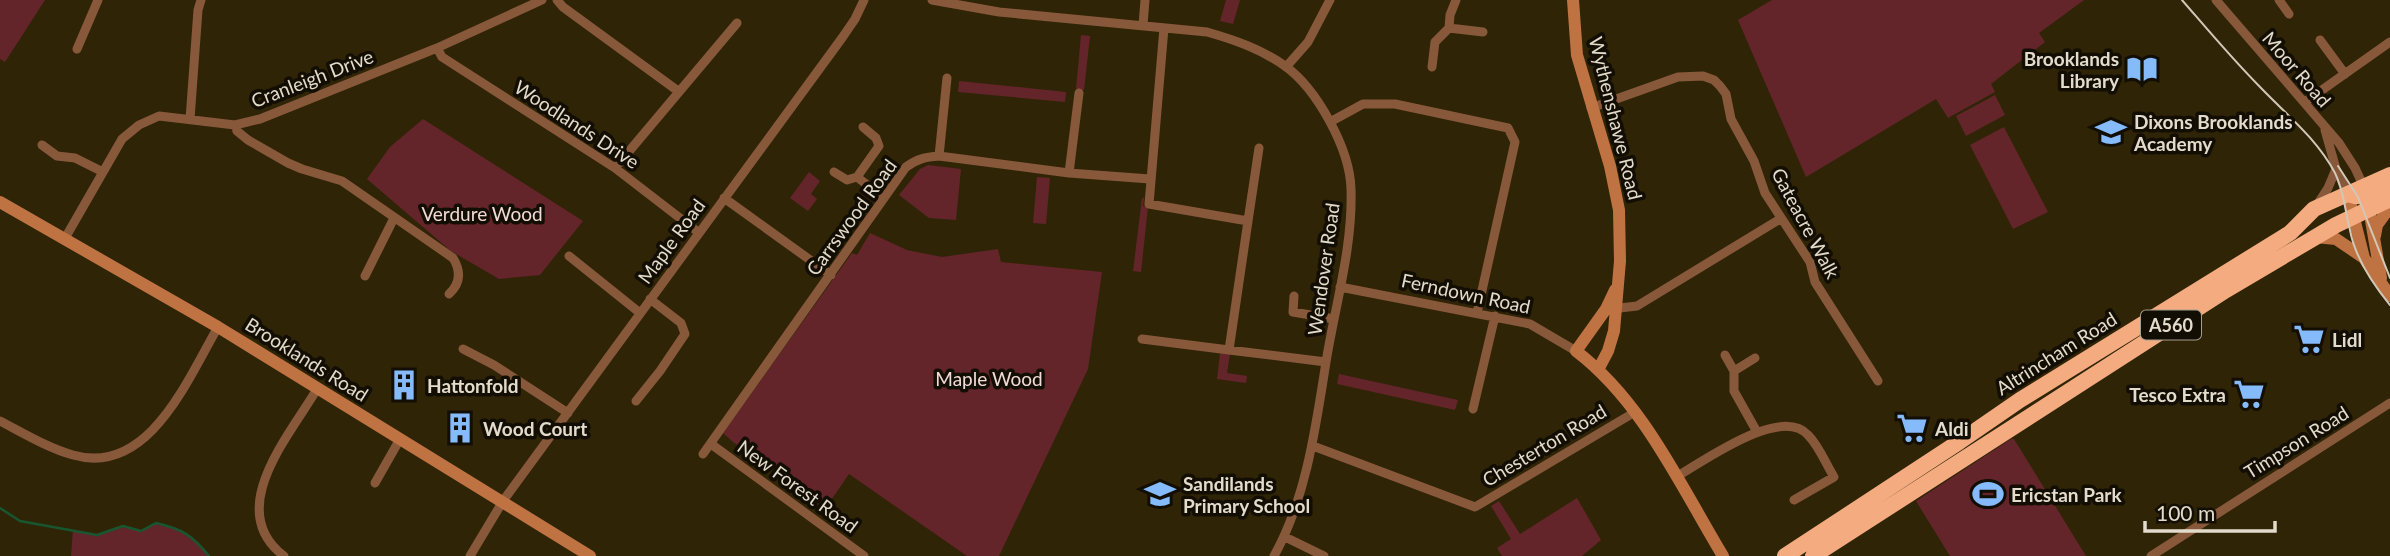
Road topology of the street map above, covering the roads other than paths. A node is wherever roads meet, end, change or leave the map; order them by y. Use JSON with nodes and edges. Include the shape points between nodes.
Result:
{"nodes":[{"id":1,"x":98,"y":0,"type":"edge"},
{"id":2,"x":201,"y":0,"type":"edge"},
{"id":3,"x":542,"y":0,"type":"edge"},
{"id":4,"x":557,"y":0,"type":"edge"},
{"id":5,"x":864,"y":0,"type":"edge"},
{"id":6,"x":932,"y":0,"type":"edge"},
{"id":7,"x":1145,"y":0,"type":"edge"},
{"id":8,"x":1330,"y":0,"type":"edge"},
{"id":9,"x":1456,"y":0,"type":"edge"},
{"id":10,"x":1573,"y":0,"type":"edge"},
{"id":11,"x":2216,"y":0,"type":"edge"},
{"id":12,"x":2279,"y":0,"type":"edge"},
{"id":13,"x":2289,"y":14,"type":"dead end"},
{"id":14,"x":737,"y":23,"type":"dead end"},
{"id":15,"x":1143,"y":25,"type":"junction"},
{"id":16,"x":1164,"y":28,"type":"junction"},
{"id":17,"x":1449,"y":28,"type":"junction"},
{"id":18,"x":1483,"y":32,"type":"dead end"},
{"id":19,"x":2320,"y":40,"type":"dead end"},
{"id":20,"x":2390,"y":41,"type":"edge"},
{"id":21,"x":437,"y":48,"type":"junction"},
{"id":22,"x":77,"y":49,"type":"dead end"},
{"id":23,"x":1286,"y":67,"type":"junction"},
{"id":24,"x":1432,"y":67,"type":"dead end"},
{"id":25,"x":2345,"y":74,"type":"junction"},
{"id":26,"x":947,"y":78,"type":"dead end"},
{"id":27,"x":678,"y":90,"type":"junction"},
{"id":28,"x":1079,"y":93,"type":"dead end"},
{"id":29,"x":2305,"y":102,"type":"junction"},
{"id":30,"x":1591,"y":108,"type":"junction"},
{"id":31,"x":190,"y":119,"type":"junction"},
{"id":32,"x":1330,"y":122,"type":"junction"},
{"id":33,"x":235,"y":125,"type":"junction"},
{"id":34,"x":863,"y":127,"type":"dead end"},
{"id":35,"x":2325,"y":128,"type":"junction"},
{"id":36,"x":42,"y":145,"type":"dead end"},
{"id":37,"x":1259,"y":148,"type":"dead end"},
{"id":38,"x":939,"y":156,"type":"junction"},
{"id":39,"x":615,"y":168,"type":"junction"},
{"id":40,"x":2336,"y":169,"type":"junction"},
{"id":41,"x":103,"y":172,"type":"junction"},
{"id":42,"x":834,"y":172,"type":"dead end"},
{"id":43,"x":1069,"y":173,"type":"junction"},
{"id":44,"x":2390,"y":175,"type":"edge"},
{"id":45,"x":857,"y":177,"type":"junction"},
{"id":46,"x":1150,"y":178,"type":"junction"},
{"id":47,"x":2390,"y":188,"type":"edge"},
{"id":48,"x":724,"y":198,"type":"junction"},
{"id":49,"x":884,"y":198,"type":"junction"},
{"id":50,"x":2390,"y":199,"type":"edge"},
{"id":51,"x":2359,"y":201,"type":"junction"},
{"id":52,"x":0,"y":202,"type":"edge"},
{"id":53,"x":2390,"y":207,"type":"edge"},
{"id":54,"x":2314,"y":209,"type":"junction"},
{"id":55,"x":394,"y":218,"type":"junction"},
{"id":56,"x":1780,"y":219,"type":"junction"},
{"id":57,"x":1248,"y":221,"type":"junction"},
{"id":58,"x":698,"y":232,"type":"junction"},
{"id":59,"x":2290,"y":233,"type":"junction"},
{"id":60,"x":2315,"y":237,"type":"junction"},
{"id":61,"x":64,"y":240,"type":"junction"},
{"id":62,"x":2374,"y":240,"type":"junction"},
{"id":63,"x":569,"y":256,"type":"dead end"},
{"id":64,"x":2364,"y":258,"type":"junction"},
{"id":65,"x":831,"y":275,"type":"junction"},
{"id":66,"x":365,"y":276,"type":"dead end"},
{"id":67,"x":2383,"y":284,"type":"junction"},
{"id":68,"x":1340,"y":287,"type":"junction"},
{"id":69,"x":449,"y":294,"type":"dead end"},
{"id":70,"x":1294,"y":296,"type":"dead end"},
{"id":71,"x":2390,"y":296,"type":"edge"},
{"id":72,"x":650,"y":299,"type":"junction"},
{"id":73,"x":1611,"y":309,"type":"junction"},
{"id":74,"x":640,"y":313,"type":"junction"},
{"id":75,"x":1477,"y":313,"type":"junction"},
{"id":76,"x":1495,"y":316,"type":"junction"},
{"id":77,"x":1335,"y":319,"type":"junction"},
{"id":78,"x":218,"y":327,"type":"junction"},
{"id":79,"x":1142,"y":339,"type":"dead end"},
{"id":80,"x":463,"y":349,"type":"dead end"},
{"id":81,"x":1229,"y":350,"type":"junction"},
{"id":82,"x":1576,"y":351,"type":"junction"},
{"id":83,"x":1725,"y":355,"type":"dead end"},
{"id":84,"x":1755,"y":358,"type":"dead end"},
{"id":85,"x":1326,"y":362,"type":"junction"},
{"id":86,"x":1599,"y":368,"type":"junction"},
{"id":87,"x":1734,"y":371,"type":"junction"},
{"id":88,"x":1878,"y":381,"type":"dead end"},
{"id":89,"x":317,"y":389,"type":"junction"},
{"id":90,"x":636,"y":401,"type":"dead end"},
{"id":91,"x":2390,"y":403,"type":"edge"},
{"id":92,"x":1473,"y":409,"type":"dead end"},
{"id":93,"x":1635,"y":412,"type":"junction"},
{"id":94,"x":568,"y":413,"type":"junction"},
{"id":95,"x":0,"y":421,"type":"edge"},
{"id":96,"x":1757,"y":432,"type":"junction"},
{"id":97,"x":400,"y":439,"type":"junction"},
{"id":98,"x":711,"y":444,"type":"junction"},
{"id":99,"x":1313,"y":446,"type":"junction"},
{"id":100,"x":704,"y":454,"type":"dead end"},
{"id":101,"x":1676,"y":477,"type":"junction"},
{"id":102,"x":375,"y":482,"type":"dead end"},
{"id":103,"x":1794,"y":500,"type":"dead end"},
{"id":104,"x":503,"y":501,"type":"junction"},
{"id":105,"x":1285,"y":537,"type":"junction"},
{"id":106,"x":284,"y":556,"type":"edge"},
{"id":107,"x":470,"y":556,"type":"edge"},
{"id":108,"x":590,"y":556,"type":"edge"},
{"id":109,"x":864,"y":556,"type":"edge"},
{"id":110,"x":1275,"y":556,"type":"edge"},
{"id":111,"x":1324,"y":556,"type":"edge"},
{"id":112,"x":1723,"y":556,"type":"edge"},
{"id":113,"x":1785,"y":556,"type":"edge"},
{"id":114,"x":1813,"y":556,"type":"edge"},
{"id":115,"x":2151,"y":556,"type":"edge"}],
"edges":[{"from":1,"to":22,"type":"street"},
{"from":2,"to":31,"type":"street"},
{"from":3,"to":21,"type":"street","name":"Cranleigh Drive"},
{"from":4,"to":27,"type":"street"},
{"from":5,"to":48,"type":"street","name":"Maple Road","via":[[849,28]]},
{"from":6,"to":15,"type":"street","name":"Wendover Road","via":[[999,12]]},
{"from":7,"to":15,"type":"street"},
{"from":8,"to":23,"type":"street","via":[[1308,42]]},
{"from":9,"to":17,"type":"street"},
{"from":10,"to":30,"type":"street","name":"Wythenshawe Road","via":[[1577,55]]},
{"from":11,"to":29,"type":"street","name":"Moor Road"},
{"from":12,"to":13,"type":"street"},
{"from":14,"to":27,"type":"street"},
{"from":15,"to":16,"type":"street","name":"Wendover Road"},
{"from":16,"to":23,"type":"street","name":"Wendover Road","via":[[1228,38]]},
{"from":16,"to":46,"type":"street"},
{"from":17,"to":18,"type":"street"},
{"from":17,"to":24,"type":"street","via":[[1435,42]]},
{"from":19,"to":25,"type":"street"},
{"from":20,"to":25,"type":"street"},
{"from":21,"to":33,"type":"street","name":"Cranleigh Drive"},
{"from":21,"to":39,"type":"street","name":"Woodlands Drive","via":[[442,57]]},
{"from":23,"to":32,"type":"street","name":"Wendover Road"},
{"from":25,"to":29,"type":"street"},
{"from":26,"to":38,"type":"street"},
{"from":27,"to":39,"type":"street"},
{"from":28,"to":43,"type":"street"},
{"from":29,"to":35,"type":"street","name":"Moor Road"},
{"from":30,"to":56,"type":"street","name":"Gateacre Walk","via":[[1678,77],[1714,80],[1726,94],[1731,119]]},
{"from":30,"to":73,"type":"street","name":"Wythenshawe Road","via":[[1619,210],[1620,254]]},
{"from":31,"to":33,"type":"street","name":"Cranleigh Drive"},
{"from":31,"to":41,"type":"street","name":"Cranleigh Drive","via":[[159,116],[139,125],[122,139]]},
{"from":32,"to":68,"type":"street","name":"Wendover Road","via":[[1351,186]]},
{"from":32,"to":75,"type":"street","via":[[1363,104],[1395,104],[1508,128],[1515,142]]},
{"from":33,"to":55,"type":"street","via":[[248,140],[302,169],[342,181]]},
{"from":34,"to":45,"type":"street","via":[[879,146]]},
{"from":35,"to":40,"type":"street","name":"Moor Road"},
{"from":35,"to":51,"type":"street","name":"Moor Road","via":[[2350,158]]},
{"from":36,"to":41,"type":"street","via":[[57,156],[75,158]]},
{"from":37,"to":57,"type":"street"},
{"from":38,"to":43,"type":"street","name":"Carrswood Road"},
{"from":38,"to":49,"type":"street","name":"Carrswood Road","via":[[914,160]]},
{"from":39,"to":58,"type":"street","name":"Woodlands Drive"},
{"from":40,"to":51,"type":"street","name":"Moor Road"},
{"from":40,"to":54,"type":"street"},
{"from":41,"to":61,"type":"street","name":"Cranleigh Drive"},
{"from":42,"to":45,"type":"street","via":[[847,180]]},
{"from":43,"to":46,"type":"street","name":"Carrswood Road"},
{"from":44,"to":51,"type":"highway","name":"Altrincham Road","number":"A560"},
{"from":45,"to":49,"type":"street"},
{"from":46,"to":57,"type":"street","via":[[1149,204]]},
{"from":47,"to":51,"type":"highway"},
{"from":48,"to":58,"type":"street","name":"Maple Road"},
{"from":48,"to":65,"type":"street"},
{"from":49,"to":65,"type":"street","name":"Carrswood Road"},
{"from":50,"to":51,"type":"highway","name":"Altrincham Road","number":"A560"},
{"from":51,"to":54,"type":"highway","name":"Altrincham Road","number":"A560"},
{"from":51,"to":59,"type":"highway"},
{"from":51,"to":60,"type":"highway","name":"Altrincham Road","number":"A560"},
{"from":51,"to":62,"type":"street"},
{"from":51,"to":64,"type":"street"},
{"from":52,"to":61,"type":"street","name":"Brooklands Road"},
{"from":53,"to":62,"type":"street","via":[[2377,225]]},
{"from":54,"to":59,"type":"highway","name":"Altrincham Road","number":"A560"},
{"from":55,"to":66,"type":"street"},
{"from":55,"to":69,"type":"street","via":[[453,258],[460,269]]},
{"from":56,"to":73,"type":"street","via":[[1637,306]]},
{"from":56,"to":88,"type":"street","name":"Gateacre Walk"},
{"from":57,"to":81,"type":"street"},
{"from":58,"to":72,"type":"street","name":"Maple Road"},
{"from":59,"to":113,"type":"highway","name":"Altrincham Road","number":"A560","via":[[2020,400]]},
{"from":60,"to":64,"type":"street","via":[[2336,239]]},
{"from":60,"to":114,"type":"highway","name":"Altrincham Road","number":"A560"},
{"from":61,"to":78,"type":"street","name":"Brooklands Road"},
{"from":62,"to":67,"type":"street"},
{"from":63,"to":74,"type":"street"},
{"from":64,"to":67,"type":"street"},
{"from":65,"to":98,"type":"street","name":"Carrswood Road"},
{"from":67,"to":71,"type":"street"},
{"from":68,"to":75,"type":"street","name":"Ferndown Road"},
{"from":68,"to":77,"type":"street","name":"Wendover Road"},
{"from":70,"to":77,"type":"street","via":[[1293,312]]},
{"from":72,"to":74,"type":"street","name":"Maple Road"},
{"from":72,"to":90,"type":"street","via":[[681,323],[685,334]]},
{"from":73,"to":82,"type":"street"},
{"from":73,"to":86,"type":"street","name":"Wythenshawe Road","via":[[1611,341]]},
{"from":74,"to":94,"type":"street","name":"Maple Road"},
{"from":75,"to":76,"type":"street","name":"Ferndown Road"},
{"from":76,"to":82,"type":"street","name":"Ferndown Road","via":[[1530,324]]},
{"from":76,"to":92,"type":"street"},
{"from":77,"to":85,"type":"street","name":"Wendover Road"},
{"from":78,"to":89,"type":"street","name":"Brooklands Road"},
{"from":78,"to":95,"type":"street","via":[[165,417],[141,442],[123,452],[74,456]]},
{"from":79,"to":81,"type":"street"},
{"from":80,"to":94,"type":"street"},
{"from":81,"to":85,"type":"street"},
{"from":82,"to":86,"type":"street","name":"Ferndown Road"},
{"from":83,"to":87,"type":"street"},
{"from":84,"to":87,"type":"street"},
{"from":85,"to":99,"type":"street","name":"Wendover Road"},
{"from":86,"to":93,"type":"street","name":"Ferndown Road"},
{"from":87,"to":96,"type":"street","via":[[1734,391]]},
{"from":89,"to":97,"type":"street","name":"Brooklands Road"},
{"from":89,"to":106,"type":"street","via":[[260,490],[261,524],[271,545]]},
{"from":91,"to":115,"type":"street","name":"Timpson Road"},
{"from":93,"to":99,"type":"street","name":"Chesterton Road","via":[[1475,507]]},
{"from":93,"to":101,"type":"street","name":"Ferndown Road"},
{"from":94,"to":104,"type":"street","name":"Maple Road"},
{"from":96,"to":101,"type":"street"},
{"from":96,"to":103,"type":"street","via":[[1785,425],[1808,434],[1833,477]]},
{"from":97,"to":102,"type":"street"},
{"from":97,"to":104,"type":"street","name":"Brooklands Road"},
{"from":98,"to":100,"type":"street","name":"Carrswood Road"},
{"from":98,"to":109,"type":"street","name":"New Forest Road"},
{"from":99,"to":105,"type":"street","name":"Wendover Road"},
{"from":101,"to":112,"type":"street","name":"Ferndown Road"},
{"from":104,"to":107,"type":"street","name":"Maple Road"},
{"from":104,"to":108,"type":"street","name":"Brooklands Road"},
{"from":105,"to":110,"type":"street","name":"Wendover Road"},
{"from":105,"to":111,"type":"street"}]}
